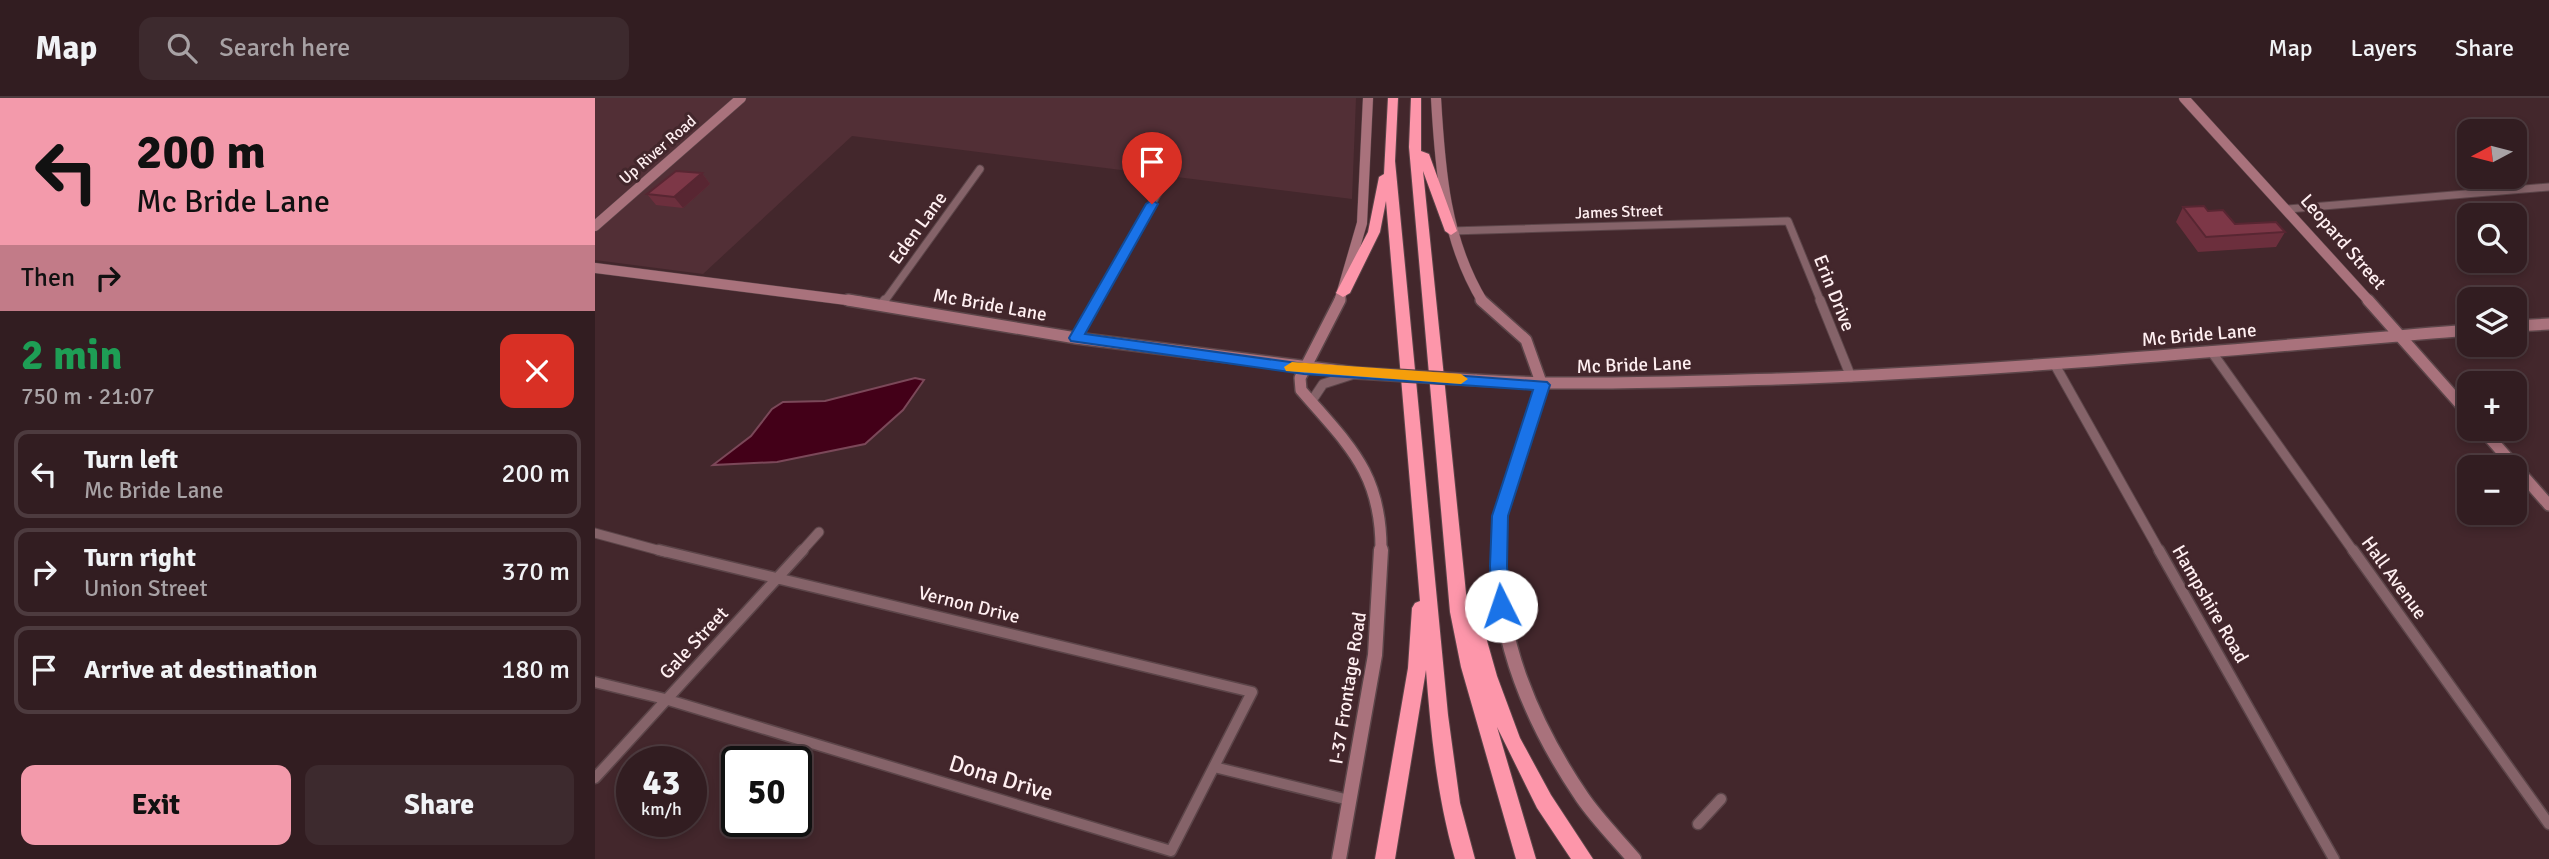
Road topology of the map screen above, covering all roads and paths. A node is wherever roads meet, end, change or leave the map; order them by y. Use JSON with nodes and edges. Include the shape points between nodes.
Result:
{"nodes":[{"id":1,"x":741,"y":98,"type":"edge"},
{"id":2,"x":1368,"y":98,"type":"edge"},
{"id":3,"x":1393,"y":98,"type":"edge"},
{"id":4,"x":1417,"y":98,"type":"edge"},
{"id":5,"x":1436,"y":98,"type":"edge"},
{"id":6,"x":2184,"y":98,"type":"edge"},
{"id":7,"x":1389,"y":161,"type":"junction"},
{"id":8,"x":980,"y":169,"type":"dead end"},
{"id":9,"x":1164,"y":182,"type":"dead end"},
{"id":10,"x":2549,"y":187,"type":"edge"},
{"id":11,"x":2288,"y":209,"type":"junction"},
{"id":12,"x":1788,"y":221,"type":"joint"},
{"id":13,"x":595,"y":226,"type":"edge"},
{"id":14,"x":1451,"y":231,"type":"junction"},
{"id":15,"x":595,"y":268,"type":"edge"},
{"id":16,"x":1343,"y":293,"type":"junction"},
{"id":17,"x":882,"y":304,"type":"junction"},
{"id":18,"x":2549,"y":324,"type":"edge"},
{"id":19,"x":2527,"y":326,"type":"edge"},
{"id":20,"x":2457,"y":331,"type":"edge"},
{"id":21,"x":2400,"y":336,"type":"junction"},
{"id":22,"x":1076,"y":338,"type":"junction"},
{"id":23,"x":2211,"y":351,"type":"junction"},
{"id":24,"x":2055,"y":365,"type":"junction"},
{"id":25,"x":1304,"y":369,"type":"junction"},
{"id":26,"x":1357,"y":373,"type":"junction"},
{"id":27,"x":1851,"y":377,"type":"junction"},
{"id":28,"x":1542,"y":385,"type":"junction"},
{"id":29,"x":2457,"y":400,"type":"edge"},
{"id":30,"x":1311,"y":402,"type":"junction"},
{"id":31,"x":2493,"y":441,"type":"edge"},
{"id":32,"x":2549,"y":505,"type":"edge"},
{"id":33,"x":819,"y":532,"type":"dead end"},
{"id":34,"x":595,"y":533,"type":"edge"},
{"id":35,"x":1452,"y":566,"type":"junction"},
{"id":36,"x":1425,"y":568,"type":"junction"},
{"id":37,"x":778,"y":578,"type":"junction"},
{"id":38,"x":1501,"y":606,"type":"joint"},
{"id":39,"x":595,"y":682,"type":"edge"},
{"id":40,"x":665,"y":699,"type":"junction"},
{"id":41,"x":1214,"y":767,"type":"junction"},
{"id":42,"x":595,"y":778,"type":"edge"},
{"id":43,"x":1721,"y":799,"type":"dead end"},
{"id":44,"x":1349,"y":800,"type":"junction"},
{"id":45,"x":1698,"y":824,"type":"dead end"},
{"id":46,"x":2549,"y":824,"type":"edge"},
{"id":47,"x":1339,"y":859,"type":"edge"},
{"id":48,"x":1385,"y":859,"type":"edge"},
{"id":49,"x":1465,"y":859,"type":"edge"},
{"id":50,"x":1526,"y":859,"type":"edge"},
{"id":51,"x":1583,"y":859,"type":"edge"},
{"id":52,"x":1634,"y":859,"type":"edge"},
{"id":53,"x":2334,"y":859,"type":"edge"}],
"edges":[{"from":1,"to":13,"type":"main road","name":"Up River Road"},
{"from":2,"to":16,"type":"main road","via":[[1362,223]]},
{"from":3,"to":7,"type":"highway"},
{"from":4,"to":14,"type":"highway","via":[[1424,161]]},
{"from":4,"to":35,"type":"highway","via":[[1415,147]]},
{"from":5,"to":14,"type":"main road"},
{"from":6,"to":11,"type":"main road","name":"Leopard Street"},
{"from":7,"to":16,"type":"highway","via":[[1374,232]]},
{"from":7,"to":36,"type":"highway"},
{"from":8,"to":17,"type":"street","name":"Eden Lane"},
{"from":9,"to":22,"type":"street"},
{"from":10,"to":11,"type":"street"},
{"from":11,"to":21,"type":"main road","name":"Leopard Street"},
{"from":12,"to":14,"type":"street","name":"James Street"},
{"from":12,"to":27,"type":"street","name":"Erin Drive"},
{"from":14,"to":28,"type":"main road","via":[[1482,301],[1526,341]]},
{"from":15,"to":17,"type":"main road","name":"Mc Bride Lane"},
{"from":16,"to":25,"type":"main road"},
{"from":17,"to":22,"type":"main road","name":"Mc Bride Lane"},
{"from":18,"to":19,"type":"main road"},
{"from":20,"to":21,"type":"main road","name":"Mc Bride Lane"},
{"from":21,"to":23,"type":"main road","name":"Mc Bride Lane"},
{"from":21,"to":29,"type":"main road","name":"Leopard Street"},
{"from":22,"to":25,"type":"main road","name":"Mc Bride Lane"},
{"from":23,"to":24,"type":"main road","name":"Mc Bride Lane"},
{"from":23,"to":46,"type":"street","name":"Hall Avenue"},
{"from":24,"to":27,"type":"main road","name":"Mc Bride Lane"},
{"from":24,"to":53,"type":"street","name":"Hampshire Road"},
{"from":25,"to":26,"type":"main road","name":"Mc Bride Lane"},
{"from":25,"to":30,"type":"main road","name":"I-37 Frontage Road","via":[[1300,383]]},
{"from":26,"to":28,"type":"main road","name":"Mc Bride Lane","bridge":true},
{"from":26,"to":30,"type":"street","via":[[1323,384]]},
{"from":27,"to":28,"type":"main road","name":"Mc Bride Lane"},
{"from":28,"to":38,"type":"main road","via":[[1500,516]]},
{"from":30,"to":44,"type":"main road","name":"I-37 Frontage Road","via":[[1359,458],[1371,486],[1381,548],[1380,630]]},
{"from":31,"to":32,"type":"main road"},
{"from":33,"to":37,"type":"street","name":"Gale Street"},
{"from":34,"to":37,"type":"street","name":"Vernon Drive"},
{"from":35,"to":50,"type":"highway","via":[[1470,667]]},
{"from":35,"to":51,"type":"highway","via":[[1464,588],[1489,685],[1514,749],[1556,824]]},
{"from":36,"to":48,"type":"highway","via":[[1417,668]]},
{"from":36,"to":49,"type":"highway","via":[[1446,775]]},
{"from":37,"to":40,"type":"street","name":"Gale Street"},
{"from":37,"to":41,"type":"street","name":"Vernon Drive","via":[[1252,692]]},
{"from":38,"to":52,"type":"main road","via":[[1513,656],[1538,723],[1583,798]]},
{"from":39,"to":40,"type":"street","name":"Dona Drive"},
{"from":40,"to":41,"type":"street","name":"Dona Drive","via":[[1171,851]]},
{"from":40,"to":42,"type":"street","name":"Gale Street"},
{"from":41,"to":44,"type":"street"},
{"from":43,"to":45,"type":"street"},
{"from":44,"to":47,"type":"main road","name":"I-37 Frontage Road"}]}
